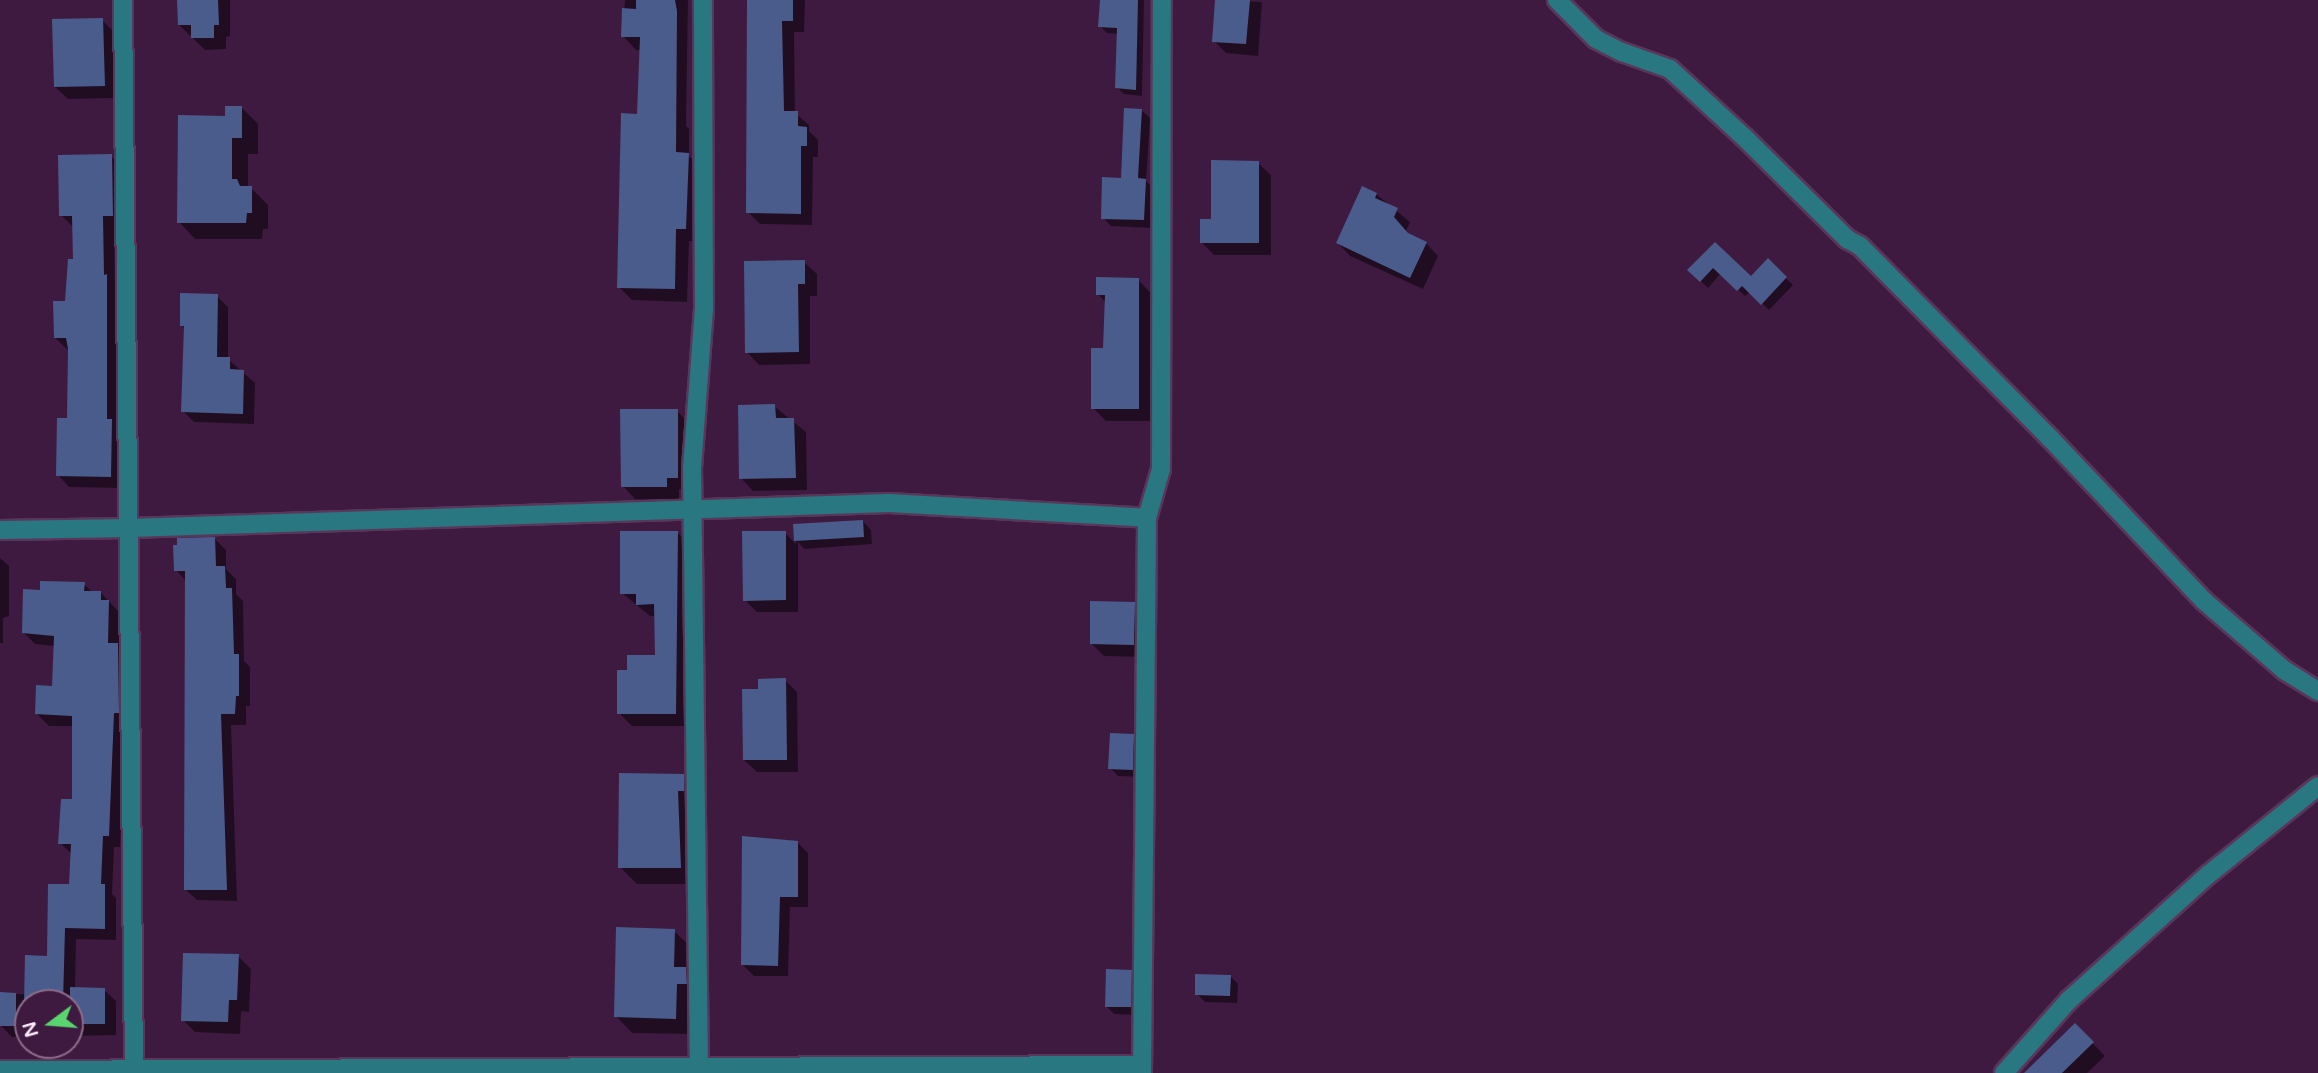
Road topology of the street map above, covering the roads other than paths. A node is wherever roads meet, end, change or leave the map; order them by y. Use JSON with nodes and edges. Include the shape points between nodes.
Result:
{"nodes":[{"id":1,"x":123,"y":0,"type":"edge"},
{"id":2,"x":703,"y":0,"type":"edge"},
{"id":3,"x":1162,"y":0,"type":"edge"},
{"id":4,"x":1557,"y":0,"type":"edge"},
{"id":5,"x":694,"y":509,"type":"junction"},
{"id":6,"x":1147,"y":518,"type":"junction"},
{"id":7,"x":130,"y":528,"type":"junction"},
{"id":8,"x":0,"y":530,"type":"edge"},
{"id":9,"x":2318,"y":691,"type":"edge"},
{"id":10,"x":2318,"y":786,"type":"edge"},
{"id":11,"x":1142,"y":1069,"type":"edge"},
{"id":12,"x":0,"y":1070,"type":"edge"},
{"id":13,"x":134,"y":1071,"type":"edge"},
{"id":14,"x":699,"y":1071,"type":"edge"},
{"id":15,"x":2004,"y":1073,"type":"edge"}],
"edges":[{"from":1,"to":7,"type":"street"},
{"from":2,"to":5,"type":"street","via":[[704,310],[692,468]]},
{"from":3,"to":6,"type":"street","via":[[1161,469]]},
{"from":4,"to":9,"type":"street","via":[[1596,39],[1670,69],[1847,239],[1860,246],[2203,600],[2284,670]]},
{"from":5,"to":6,"type":"street","via":[[889,503]]},
{"from":5,"to":7,"type":"street"},
{"from":5,"to":14,"type":"street"},
{"from":6,"to":11,"type":"street"},
{"from":7,"to":8,"type":"street"},
{"from":7,"to":13,"type":"street"},
{"from":10,"to":15,"type":"street","via":[[2209,874],[2069,1000]]},
{"from":11,"to":14,"type":"street"},
{"from":12,"to":13,"type":"street"},
{"from":13,"to":14,"type":"street"}]}
